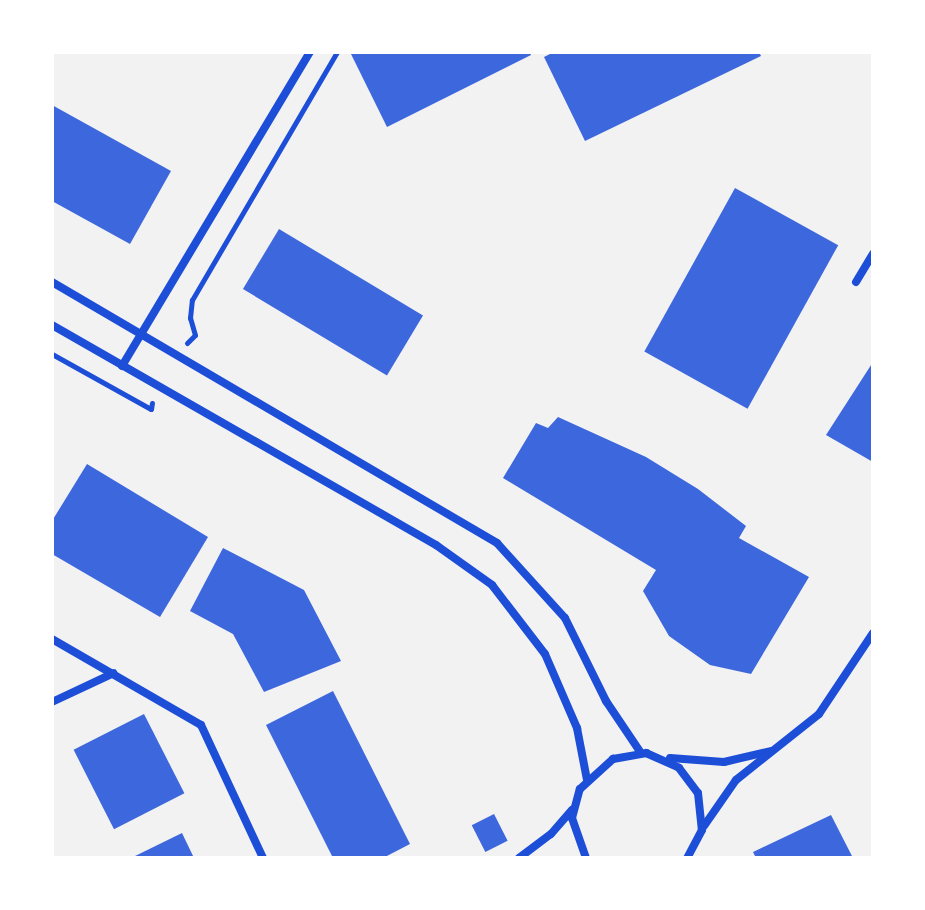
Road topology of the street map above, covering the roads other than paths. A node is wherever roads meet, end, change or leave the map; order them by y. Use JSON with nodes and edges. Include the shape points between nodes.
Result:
{"nodes":[{"id":1,"x":310,"y":52,"type":"edge"},
{"id":2,"x":873,"y":254,"type":"edge"},
{"id":3,"x":52,"y":282,"type":"edge"},
{"id":4,"x":856,"y":282,"type":"dead end"},
{"id":5,"x":52,"y":325,"type":"edge"},
{"id":6,"x":142,"y":337,"type":"junction"},
{"id":7,"x":122,"y":366,"type":"junction"},
{"id":8,"x":873,"y":633,"type":"edge"},
{"id":9,"x":52,"y":639,"type":"edge"},
{"id":10,"x":114,"y":673,"type":"junction"},
{"id":11,"x":52,"y":702,"type":"edge"},
{"id":12,"x":776,"y":749,"type":"junction"},
{"id":13,"x":641,"y":753,"type":"junction"},
{"id":14,"x":660,"y":756,"type":"junction"},
{"id":15,"x":587,"y":780,"type":"junction"},
{"id":16,"x":572,"y":809,"type":"junction"},
{"id":17,"x":702,"y":830,"type":"junction"},
{"id":18,"x":690,"y":857,"type":"edge"},
{"id":19,"x":263,"y":858,"type":"edge"},
{"id":20,"x":519,"y":858,"type":"edge"},
{"id":21,"x":586,"y":858,"type":"edge"}],
"edges":[{"from":1,"to":6,"type":"street"},
{"from":2,"to":4,"type":"street"},
{"from":3,"to":6,"type":"street"},
{"from":5,"to":7,"type":"street"},
{"from":6,"to":7,"type":"street"},
{"from":6,"to":13,"type":"street","via":[[415,492],[507,551],[565,618],[610,708]]},
{"from":7,"to":15,"type":"street","via":[[436,545],[492,585],[545,654],[577,728]]},
{"from":8,"to":12,"type":"street","via":[[836,694]]},
{"from":9,"to":10,"type":"street"},
{"from":10,"to":11,"type":"street"},
{"from":10,"to":19,"type":"street","via":[[201,725]]},
{"from":12,"to":14,"type":"street","via":[[711,763]]},
{"from":12,"to":17,"type":"street","via":[[728,789]]},
{"from":13,"to":14,"type":"street"},
{"from":13,"to":15,"type":"street","via":[[613,759]]},
{"from":14,"to":17,"type":"street","via":[[692,783],[701,803]]},
{"from":15,"to":16,"type":"street"},
{"from":16,"to":20,"type":"street","via":[[551,834]]},
{"from":16,"to":21,"type":"street","via":[[576,839]]},
{"from":17,"to":18,"type":"street"}]}
